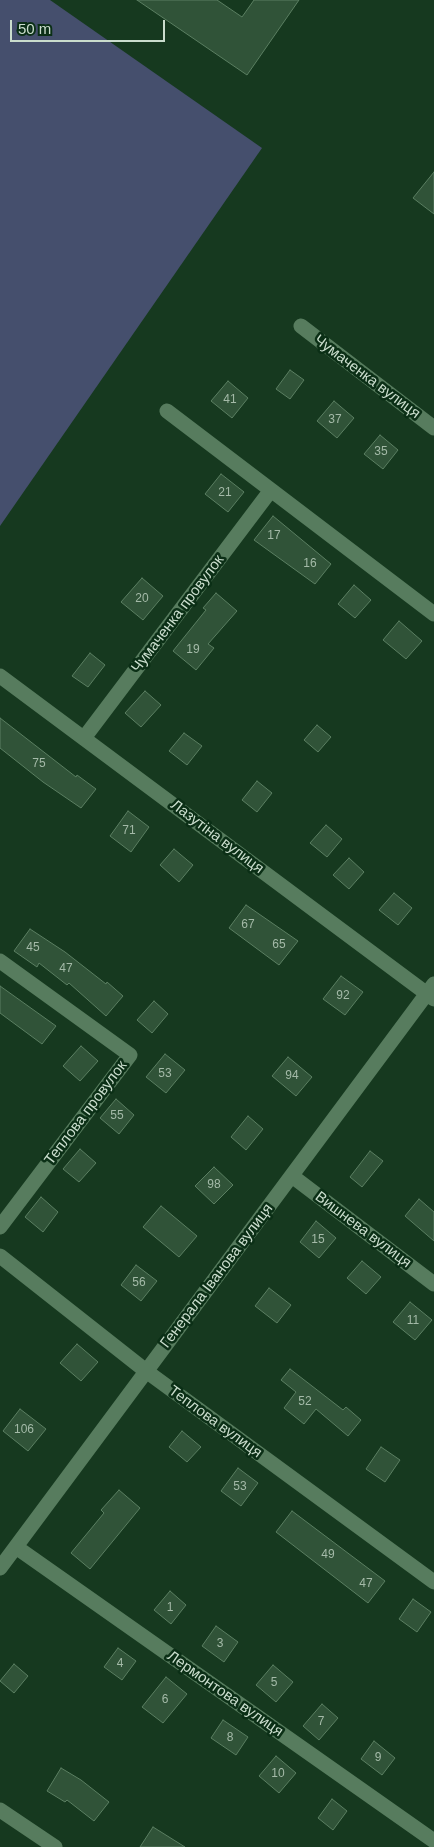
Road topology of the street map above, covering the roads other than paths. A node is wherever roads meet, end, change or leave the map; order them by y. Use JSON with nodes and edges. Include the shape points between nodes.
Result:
{"nodes":[{"id":1,"x":301,"y":326,"type":"dead end"},
{"id":2,"x":167,"y":411,"type":"dead end"},
{"id":3,"x":434,"y":428,"type":"edge"},
{"id":4,"x":272,"y":490,"type":"junction"},
{"id":5,"x":434,"y":614,"type":"edge"},
{"id":6,"x":0,"y":676,"type":"edge"},
{"id":7,"x":84,"y":738,"type":"junction"},
{"id":8,"x":0,"y":961,"type":"edge"},
{"id":9,"x":432,"y":992,"type":"edge"},
{"id":10,"x":292,"y":1176,"type":"junction"},
{"id":11,"x":0,"y":1227,"type":"edge"},
{"id":12,"x":0,"y":1256,"type":"edge"},
{"id":13,"x":434,"y":1284,"type":"edge"},
{"id":14,"x":146,"y":1371,"type":"junction"},
{"id":15,"x":16,"y":1547,"type":"junction"},
{"id":16,"x":0,"y":1568,"type":"edge"},
{"id":17,"x":434,"y":1582,"type":"edge"},
{"id":18,"x":0,"y":1810,"type":"edge"},
{"id":19,"x":434,"y":1841,"type":"edge"},
{"id":20,"x":55,"y":1847,"type":"edge"}],
"edges":[{"from":1,"to":3,"type":"street","name":"Чумаченка вулиця"},
{"from":2,"to":4,"type":"street"},
{"from":4,"to":5,"type":"street"},
{"from":4,"to":7,"type":"street","name":"Чумаченка провулок"},
{"from":6,"to":7,"type":"street","name":"Лазутіна вулиця"},
{"from":7,"to":9,"type":"street","name":"Лазутіна вулиця"},
{"from":8,"to":11,"type":"street","name":"Теплова провулок","via":[[130,1055]]},
{"from":9,"to":10,"type":"street","name":"Генерала Іванова вулиця"},
{"from":10,"to":13,"type":"street","name":"Вишнева вулиця"},
{"from":10,"to":14,"type":"street","name":"Генерала Іванова вулиця"},
{"from":12,"to":14,"type":"street","name":"Теплова вулиця"},
{"from":14,"to":15,"type":"street","name":"Генерала Іванова вулиця"},
{"from":14,"to":17,"type":"street","name":"Теплова вулиця"},
{"from":15,"to":16,"type":"street","name":"Генерала Іванова вулиця"},
{"from":15,"to":19,"type":"street","name":"Лермонтова вулиця"},
{"from":18,"to":20,"type":"street"}]}
